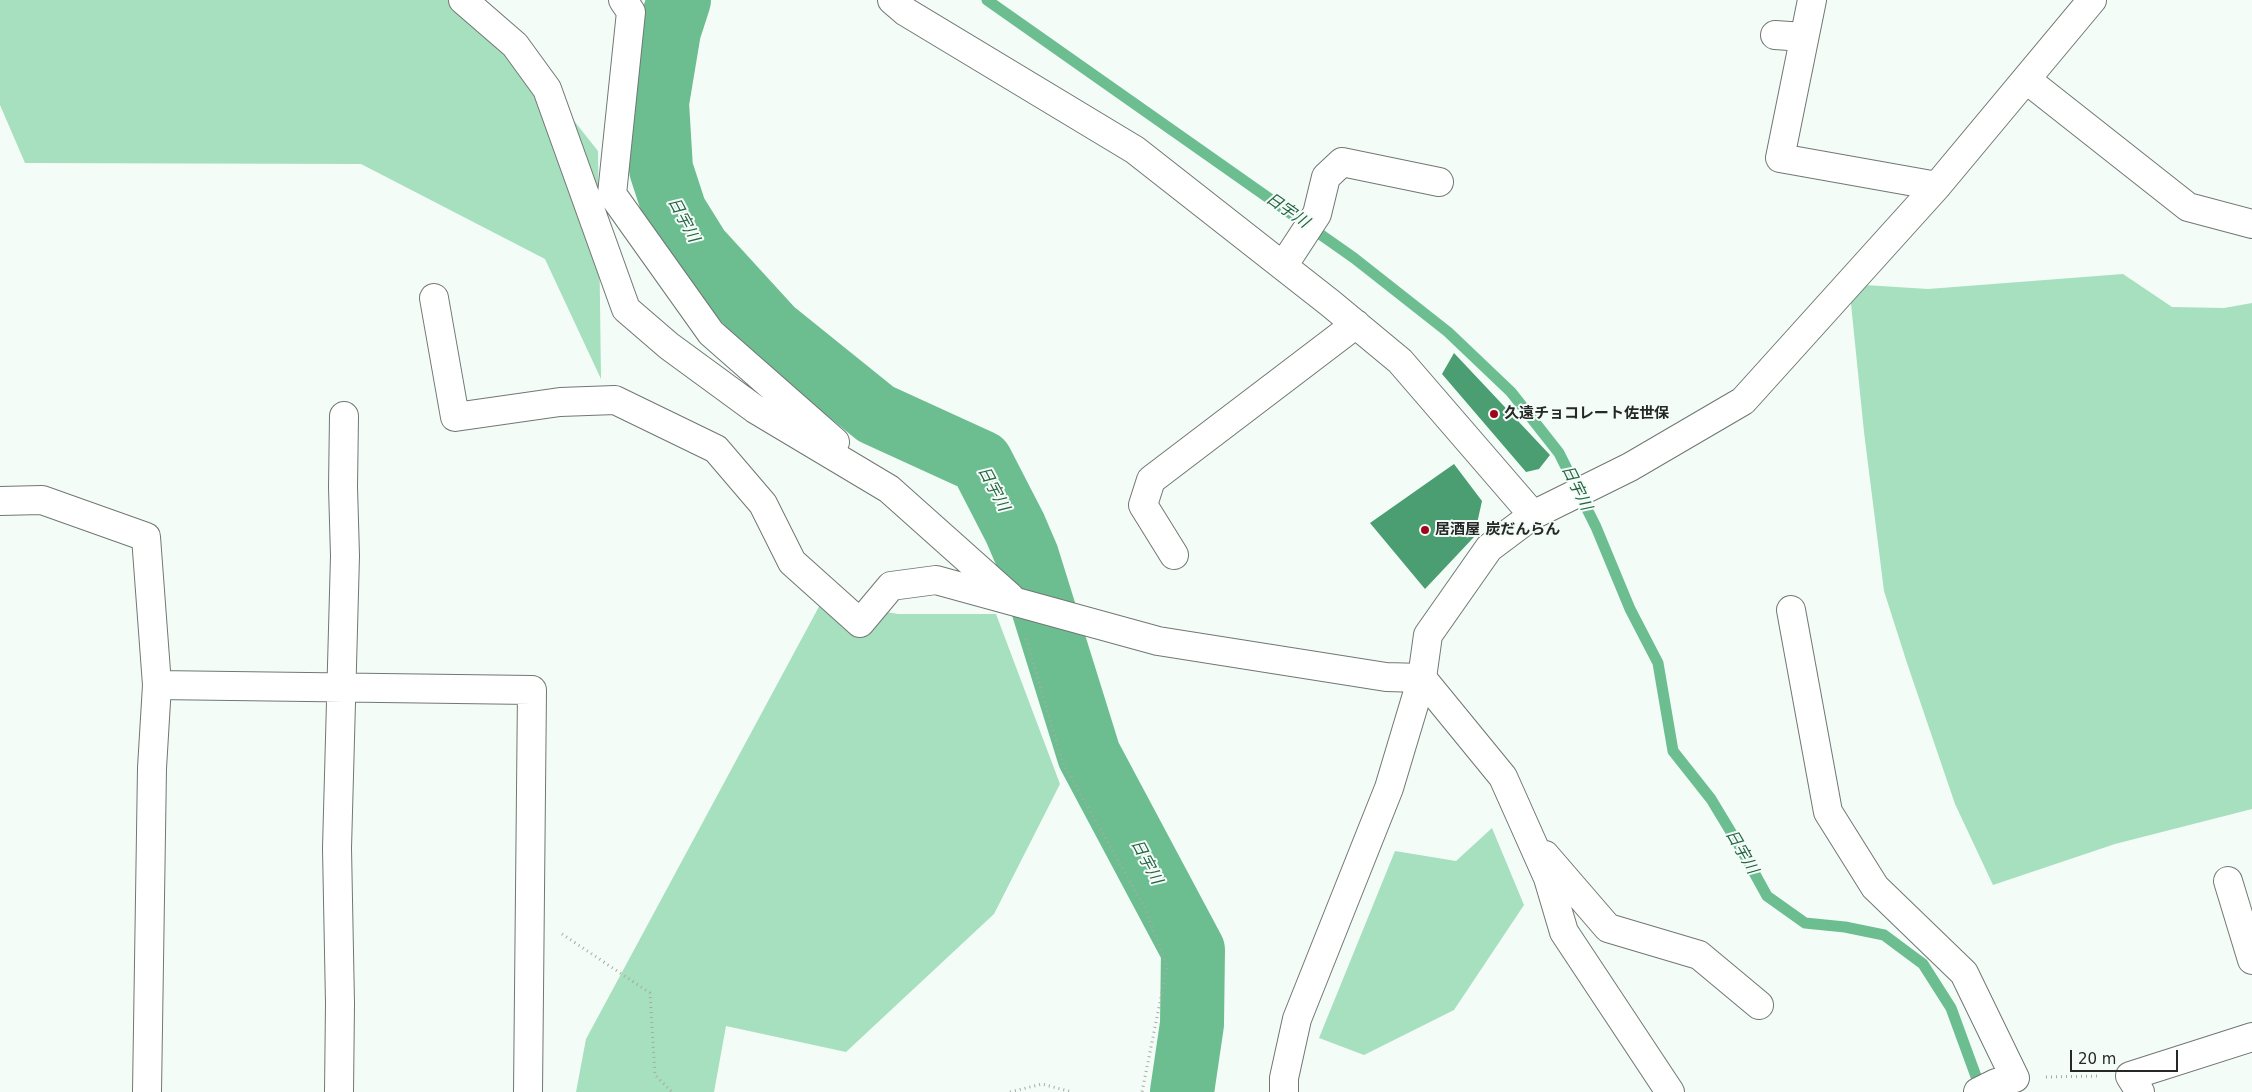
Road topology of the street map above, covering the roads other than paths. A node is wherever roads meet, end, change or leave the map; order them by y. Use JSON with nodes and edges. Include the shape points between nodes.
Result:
{"nodes":[{"id":1,"x":463,"y":0,"type":"edge"},
{"id":2,"x":623,"y":0,"type":"edge"},
{"id":3,"x":892,"y":0,"type":"edge"},
{"id":4,"x":1812,"y":0,"type":"edge"},
{"id":5,"x":2092,"y":0,"type":"edge"},
{"id":6,"x":1774,"y":35,"type":"dead end"},
{"id":7,"x":1804,"y":37,"type":"junction"},
{"id":8,"x":2027,"y":80,"type":"junction"},
{"id":9,"x":1439,"y":182,"type":"dead end"},
{"id":10,"x":1937,"y":186,"type":"junction"},
{"id":11,"x":2252,"y":224,"type":"edge"},
{"id":12,"x":1289,"y":256,"type":"junction"},
{"id":13,"x":434,"y":298,"type":"dead end"},
{"id":14,"x":1356,"y":324,"type":"junction"},
{"id":15,"x":344,"y":416,"type":"dead end"},
{"id":16,"x":889,"y":489,"type":"junction"},
{"id":17,"x":0,"y":501,"type":"edge"},
{"id":18,"x":1545,"y":509,"type":"junction"},
{"id":19,"x":1174,"y":555,"type":"dead end"},
{"id":20,"x":1014,"y":600,"type":"junction"},
{"id":21,"x":1791,"y":610,"type":"dead end"},
{"id":22,"x":1422,"y":678,"type":"junction"},
{"id":23,"x":157,"y":685,"type":"junction"},
{"id":24,"x":341,"y":688,"type":"junction"},
{"id":25,"x":1529,"y":837,"type":"junction"},
{"id":26,"x":2228,"y":881,"type":"dead end"},
{"id":27,"x":2252,"y":960,"type":"edge"},
{"id":28,"x":1759,"y":1005,"type":"dead end"},
{"id":29,"x":2252,"y":1037,"type":"edge"},
{"id":30,"x":1996,"y":1084,"type":"edge"},
{"id":31,"x":2135,"y":1084,"type":"edge"},
{"id":32,"x":147,"y":1092,"type":"edge"},
{"id":33,"x":339,"y":1092,"type":"edge"},
{"id":34,"x":528,"y":1092,"type":"edge"},
{"id":35,"x":1284,"y":1092,"type":"edge"},
{"id":36,"x":1670,"y":1092,"type":"edge"}],
"edges":[{"from":1,"to":16,"type":"street","via":[[515,45],[547,89],[626,309],[669,346],[755,409]]},
{"from":2,"to":16,"type":"street","via":[[631,12],[612,194],[711,333]]},
{"from":3,"to":12,"type":"street","via":[[906,12],[1135,150]]},
{"from":4,"to":7,"type":"street"},
{"from":5,"to":8,"type":"street"},
{"from":6,"to":7,"type":"street"},
{"from":7,"to":10,"type":"street","via":[[1780,158]]},
{"from":8,"to":10,"type":"street"},
{"from":8,"to":11,"type":"street","via":[[2188,207]]},
{"from":9,"to":12,"type":"street","via":[[1342,162],[1326,177],[1317,214]]},
{"from":10,"to":18,"type":"street","via":[[1743,401],[1630,467]]},
{"from":12,"to":14,"type":"street"},
{"from":13,"to":20,"type":"street","via":[[455,417],[560,402],[615,400],[716,449],[763,504],[792,562],[860,623],[891,586],[936,580]]},
{"from":14,"to":18,"type":"street","via":[[1400,361]]},
{"from":14,"to":19,"type":"street","via":[[1151,480],[1143,505]]},
{"from":15,"to":24,"type":"street","via":[[345,556]]},
{"from":16,"to":20,"type":"street"},
{"from":17,"to":23,"type":"street","via":[[42,500],[146,537]]},
{"from":18,"to":22,"type":"street","via":[[1489,548],[1428,635]]},
{"from":20,"to":22,"type":"street","via":[[1158,641],[1386,677]]},
{"from":21,"to":30,"type":"street","via":[[1828,812],[1875,886],[1964,973]]},
{"from":22,"to":25,"type":"street","via":[[1503,777]]},
{"from":22,"to":35,"type":"street","via":[[1388,788],[1297,1019]]},
{"from":23,"to":24,"type":"street"},
{"from":23,"to":32,"type":"street","via":[[152,768]]},
{"from":24,"to":33,"type":"street","via":[[336,848]]},
{"from":24,"to":34,"type":"street","via":[[532,690]]},
{"from":25,"to":28,"type":"street","via":[[1608,928],[1699,955]]},
{"from":25,"to":36,"type":"street","via":[[1548,878],[1564,932]]},
{"from":26,"to":27,"type":"street"},
{"from":29,"to":31,"type":"street"}]}
